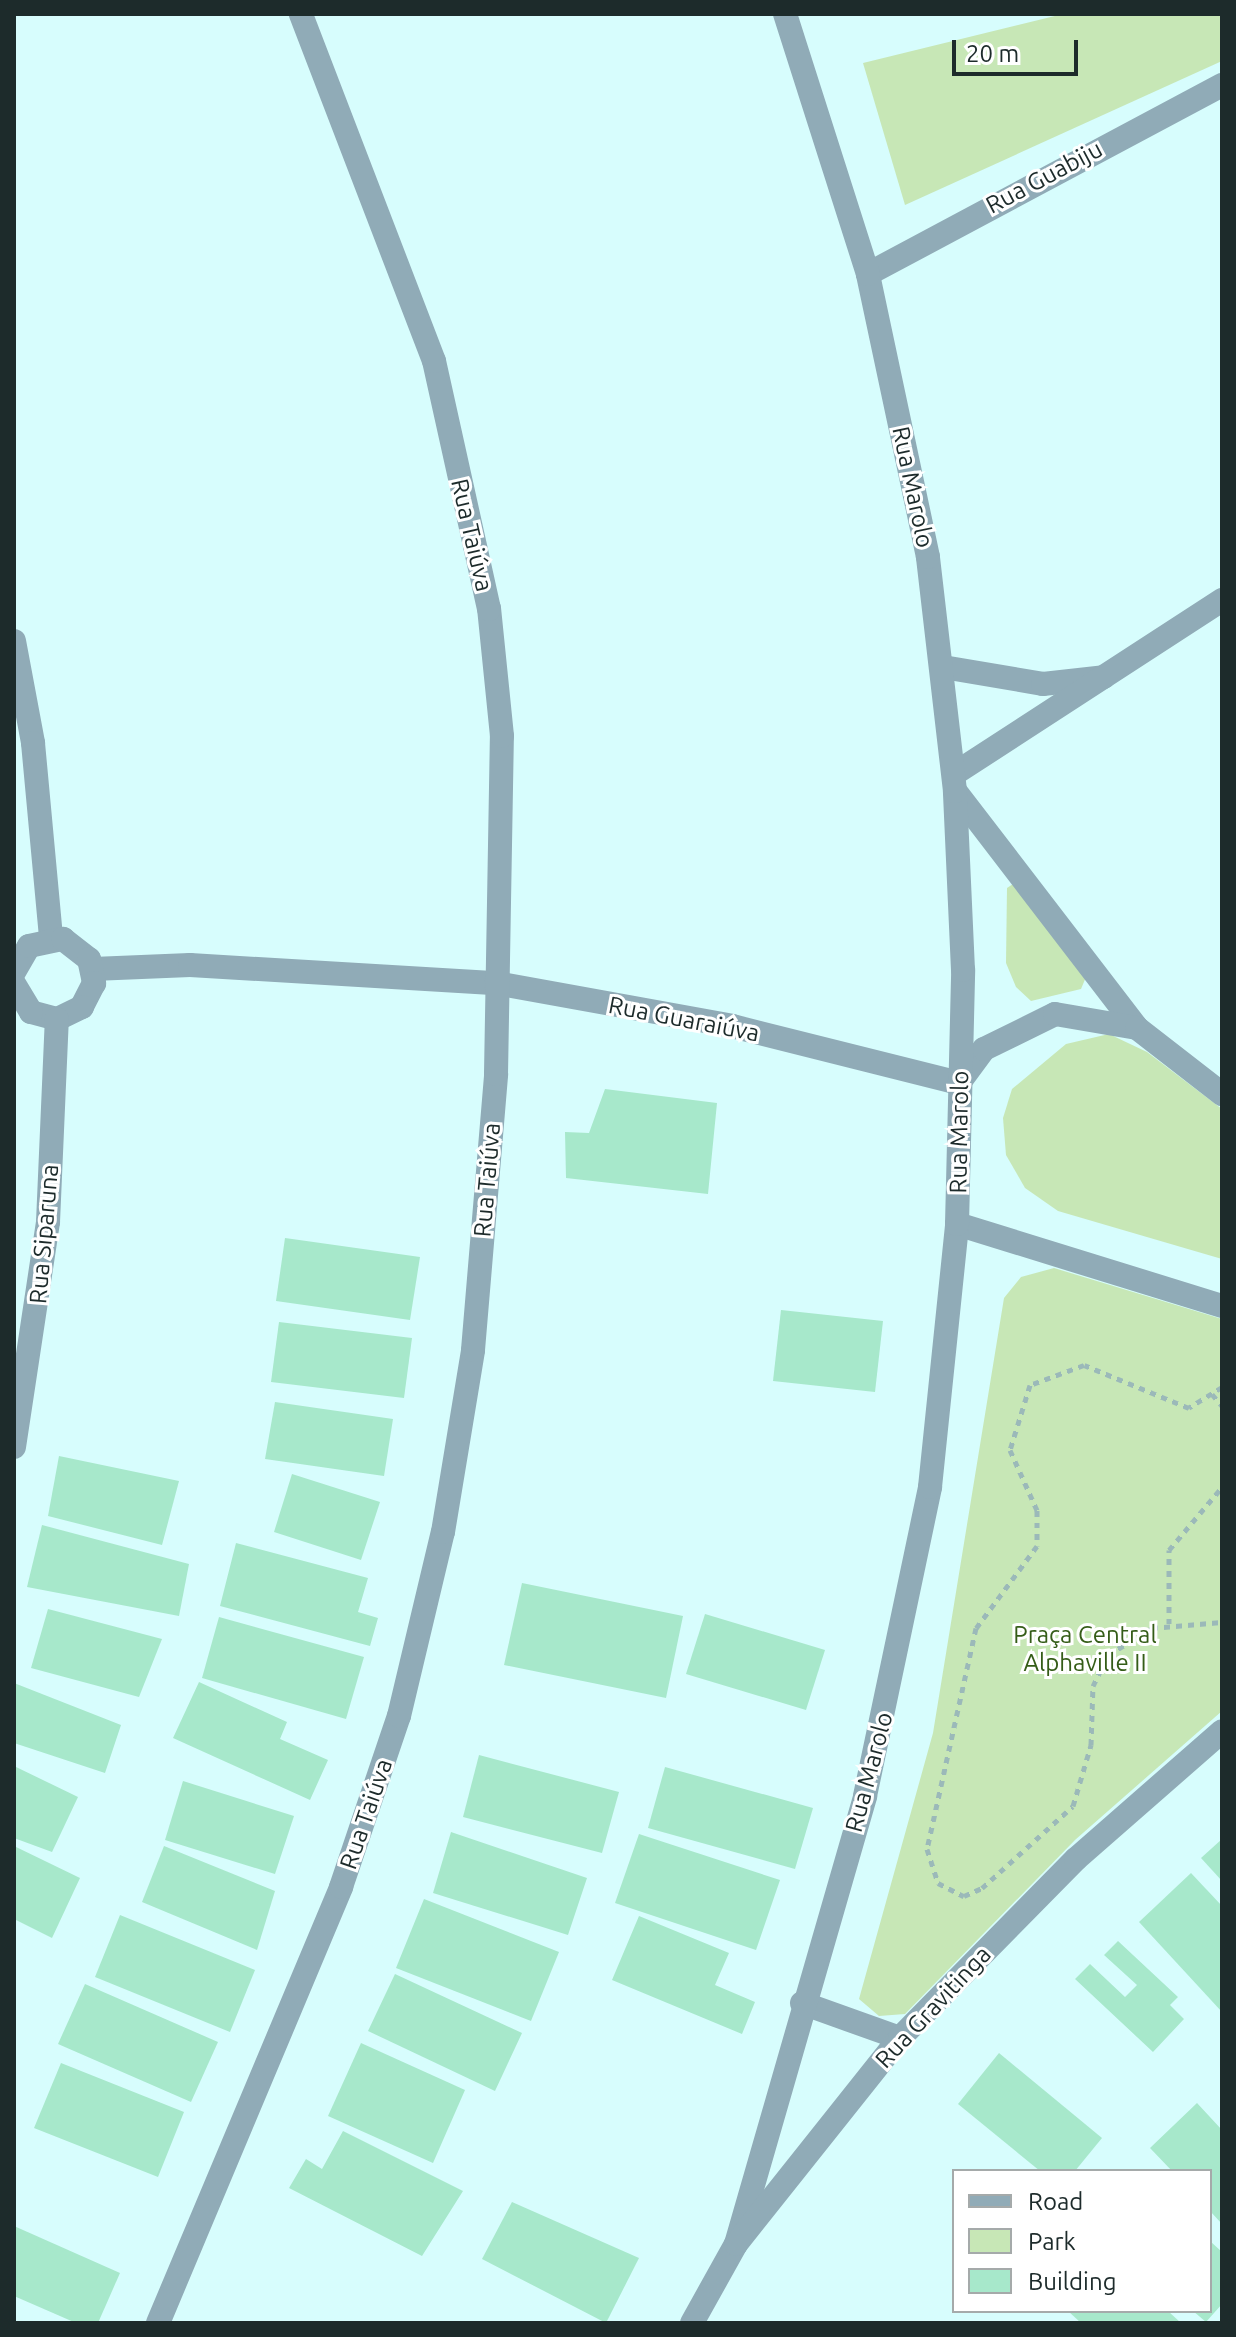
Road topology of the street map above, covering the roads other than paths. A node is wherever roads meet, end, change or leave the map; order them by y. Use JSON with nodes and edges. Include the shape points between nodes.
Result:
{"nodes":[{"id":1,"x":301,"y":14,"type":"edge"},
{"id":2,"x":785,"y":14,"type":"edge"},
{"id":3,"x":1222,"y":85,"type":"edge"},
{"id":4,"x":868,"y":274,"type":"junction"},
{"id":5,"x":1222,"y":600,"type":"edge"},
{"id":6,"x":14,"y":641,"type":"edge"},
{"id":7,"x":943,"y":667,"type":"junction"},
{"id":8,"x":1106,"y":676,"type":"junction"},
{"id":9,"x":954,"y":783,"type":"junction"},
{"id":10,"x":51,"y":938,"type":"junction"},
{"id":11,"x":93,"y":969,"type":"junction"},
{"id":12,"x":14,"y":972,"type":"edge"},
{"id":13,"x":496,"y":983,"type":"junction"},
{"id":14,"x":14,"y":984,"type":"edge"},
{"id":15,"x":57,"y":1019,"type":"junction"},
{"id":16,"x":1137,"y":1028,"type":"junction"},
{"id":17,"x":959,"y":1083,"type":"junction"},
{"id":18,"x":1222,"y":1094,"type":"edge"},
{"id":19,"x":957,"y":1224,"type":"junction"},
{"id":20,"x":1222,"y":1306,"type":"edge"},
{"id":21,"x":14,"y":1447,"type":"edge"},
{"id":22,"x":1222,"y":1731,"type":"edge"},
{"id":23,"x":802,"y":2003,"type":"junction"},
{"id":24,"x":900,"y":2038,"type":"junction"},
{"id":25,"x":736,"y":2244,"type":"junction"},
{"id":26,"x":158,"y":2323,"type":"edge"},
{"id":27,"x":692,"y":2323,"type":"edge"}],
"edges":[{"from":1,"to":13,"type":"street","name":"Rua Taiúva","via":[[434,361],[489,609],[502,736]]},
{"from":2,"to":4,"type":"street","name":"Rua Marolo"},
{"from":3,"to":4,"type":"street","name":"Rua Guabiju"},
{"from":4,"to":7,"type":"street","name":"Rua Marolo","via":[[928,557]]},
{"from":5,"to":8,"type":"street"},
{"from":6,"to":10,"type":"street","via":[[39,787]]},
{"from":7,"to":8,"type":"street","via":[[1043,684]]},
{"from":7,"to":9,"type":"street","name":"Rua Marolo"},
{"from":8,"to":9,"type":"street"},
{"from":9,"to":16,"type":"street"},
{"from":9,"to":17,"type":"street","name":"Rua Marolo"},
{"from":10,"to":11,"type":"street","via":[[73,943]]},
{"from":10,"to":12,"type":"street","via":[[29,946]]},
{"from":11,"to":13,"type":"street","name":"Rua Guaraiúva","via":[[190,965]]},
{"from":11,"to":15,"type":"street","via":[[90,996]]},
{"from":13,"to":17,"type":"street","name":"Rua Guaraiúva","via":[[732,1026]]},
{"from":13,"to":26,"type":"street","name":"Rua Taiúva","via":[[473,1350],[443,1532],[399,1716],[318,1945]]},
{"from":14,"to":15,"type":"street","via":[[31,1012]]},
{"from":15,"to":21,"type":"street","name":"Rua Siparuna","via":[[48,1222]]},
{"from":16,"to":17,"type":"street","via":[[1055,1014],[984,1049]]},
{"from":16,"to":18,"type":"street"},
{"from":17,"to":19,"type":"street","name":"Rua Marolo"},
{"from":19,"to":20,"type":"street"},
{"from":19,"to":23,"type":"street","name":"Rua Marolo","via":[[930,1487],[903,1636]]},
{"from":22,"to":24,"type":"street","name":"Rua Gravitinga","via":[[1076,1859]]},
{"from":23,"to":24,"type":"street"},
{"from":23,"to":25,"type":"street","name":"Rua Marolo"},
{"from":24,"to":25,"type":"street","name":"Rua Gravitinga"},
{"from":25,"to":27,"type":"street","name":"Rua Gravitinga"}]}
